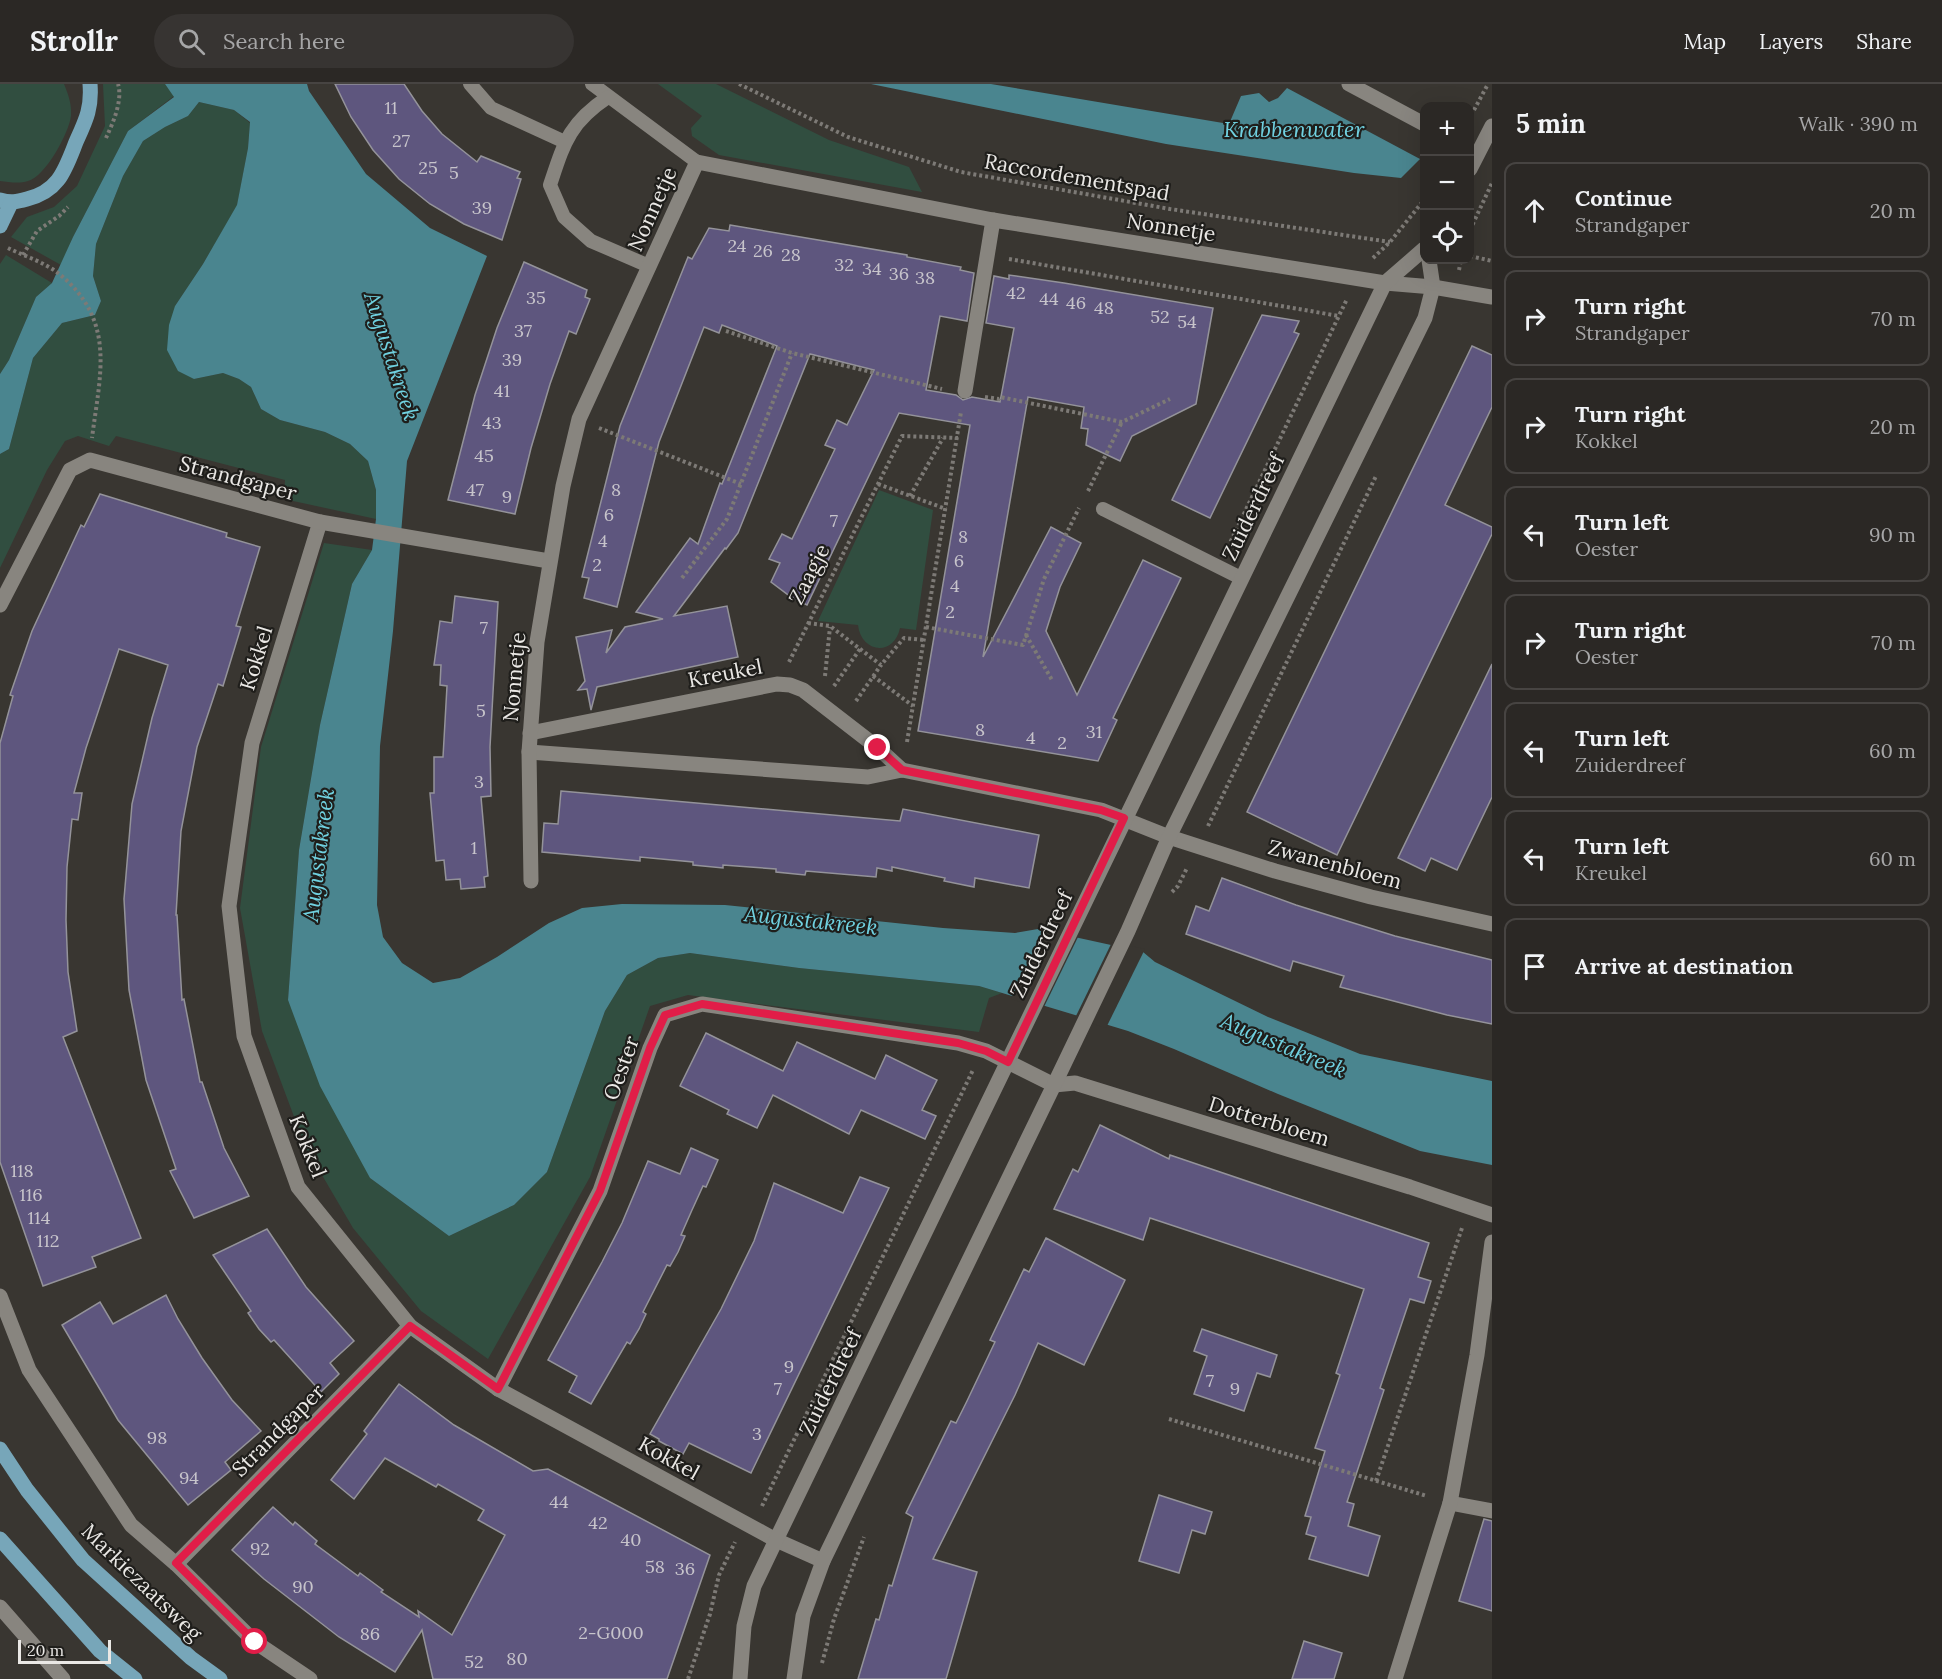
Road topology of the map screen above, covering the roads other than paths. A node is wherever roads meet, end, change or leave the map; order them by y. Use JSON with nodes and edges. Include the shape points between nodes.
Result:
{"nodes":[{"id":1,"x":90,"y":84,"type":"edge"},
{"id":2,"x":470,"y":84,"type":"edge"},
{"id":3,"x":592,"y":84,"type":"edge"},
{"id":4,"x":1349,"y":84,"type":"edge"},
{"id":5,"x":608,"y":97,"type":"junction"},
{"id":6,"x":1420,"y":121,"type":"edge"},
{"id":7,"x":1492,"y":126,"type":"edge"},
{"id":8,"x":565,"y":142,"type":"junction"},
{"id":9,"x":1474,"y":151,"type":"edge"},
{"id":10,"x":697,"y":162,"type":"junction"},
{"id":11,"x":5,"y":201,"type":"edge"},
{"id":12,"x":993,"y":220,"type":"junction"},
{"id":13,"x":0,"y":226,"type":"edge"},
{"id":14,"x":1420,"y":253,"type":"edge"},
{"id":15,"x":1430,"y":264,"type":"edge"},
{"id":16,"x":650,"y":266,"type":"junction"},
{"id":17,"x":1385,"y":283,"type":"junction"},
{"id":18,"x":1433,"y":287,"type":"junction"},
{"id":19,"x":1492,"y":297,"type":"edge"},
{"id":20,"x":965,"y":391,"type":"road end"},
{"id":21,"x":1103,"y":509,"type":"dead end"},
{"id":22,"x":320,"y":522,"type":"junction"},
{"id":23,"x":549,"y":561,"type":"junction"},
{"id":24,"x":1241,"y":578,"type":"junction"},
{"id":25,"x":0,"y":605,"type":"edge"},
{"id":26,"x":530,"y":733,"type":"junction"},
{"id":27,"x":529,"y":752,"type":"junction"},
{"id":28,"x":902,"y":770,"type":"junction"},
{"id":29,"x":1124,"y":818,"type":"junction"},
{"id":30,"x":1169,"y":837,"type":"junction"},
{"id":31,"x":531,"y":881,"type":"dead end"},
{"id":32,"x":1492,"y":924,"type":"edge"},
{"id":33,"x":1008,"y":1062,"type":"junction"},
{"id":34,"x":1054,"y":1085,"type":"junction"},
{"id":35,"x":1492,"y":1215,"type":"edge"},
{"id":36,"x":1492,"y":1242,"type":"edge"},
{"id":37,"x":0,"y":1296,"type":"edge"},
{"id":38,"x":410,"y":1326,"type":"junction"},
{"id":39,"x":498,"y":1389,"type":"junction"},
{"id":40,"x":0,"y":1449,"type":"edge"},
{"id":41,"x":1449,"y":1503,"type":"junction"},
{"id":42,"x":1492,"y":1511,"type":"edge"},
{"id":43,"x":0,"y":1539,"type":"edge"},
{"id":44,"x":776,"y":1539,"type":"junction"},
{"id":45,"x":823,"y":1561,"type":"junction"},
{"id":46,"x":176,"y":1563,"type":"junction"},
{"id":47,"x":0,"y":1607,"type":"edge"},
{"id":48,"x":53,"y":1676,"type":"edge"},
{"id":49,"x":135,"y":1679,"type":"edge"},
{"id":50,"x":220,"y":1679,"type":"edge"},
{"id":51,"x":310,"y":1679,"type":"edge"},
{"id":52,"x":740,"y":1679,"type":"edge"},
{"id":53,"x":794,"y":1679,"type":"edge"},
{"id":54,"x":1395,"y":1679,"type":"edge"}],
"edges":[{"from":1,"to":11,"type":"main road","via":[[91,102],[63,175],[38,196]]},
{"from":2,"to":8,"type":"lane","via":[[491,108]]},
{"from":3,"to":5,"type":"lane"},
{"from":4,"to":6,"type":"street"},
{"from":5,"to":8,"type":"lane","via":[[590,109]]},
{"from":5,"to":10,"type":"lane"},
{"from":7,"to":9,"type":"street"},
{"from":8,"to":16,"type":"lane","via":[[550,185],[564,217],[591,241]]},
{"from":10,"to":12,"type":"street","name":"Nonnetje"},
{"from":10,"to":16,"type":"street","name":"Nonnetje"},
{"from":11,"to":13,"type":"main road"},
{"from":12,"to":17,"type":"street","name":"Nonnetje"},
{"from":12,"to":20,"type":"street"},
{"from":14,"to":17,"type":"street","name":"Zuiderdreef"},
{"from":15,"to":18,"type":"street"},
{"from":16,"to":23,"type":"street","name":"Nonnetje","via":[[579,419]]},
{"from":17,"to":18,"type":"street","name":"Nonnetje"},
{"from":17,"to":24,"type":"street","name":"Zuiderdreef"},
{"from":18,"to":19,"type":"street"},
{"from":18,"to":30,"type":"street","via":[[1425,318]]},
{"from":21,"to":24,"type":"lane"},
{"from":22,"to":23,"type":"street","name":"Strandgaper"},
{"from":22,"to":25,"type":"street","name":"Strandgaper","via":[[90,460],[69,471]]},
{"from":22,"to":38,"type":"street","name":"Kokkel","via":[[252,743],[229,906],[244,1036],[298,1187]]},
{"from":23,"to":26,"type":"street","name":"Nonnetje","via":[[537,642]]},
{"from":24,"to":29,"type":"street","name":"Zuiderdreef"},
{"from":26,"to":27,"type":"street","name":"Nonnetje"},
{"from":26,"to":28,"type":"street","name":"Kreukel","via":[[777,684],[790,685],[803,690]]},
{"from":27,"to":28,"type":"street","name":"Kreukel","via":[[868,777]]},
{"from":27,"to":31,"type":"street","name":"Nonnetje"},
{"from":28,"to":29,"type":"street","name":"Kreukel"},
{"from":29,"to":30,"type":"street","name":"Zwanenbloem"},
{"from":29,"to":33,"type":"street","name":"Zuiderdreef"},
{"from":30,"to":32,"type":"street","name":"Zwanenbloem","via":[[1275,871]]},
{"from":30,"to":34,"type":"street"},
{"from":33,"to":34,"type":"street"},
{"from":33,"to":39,"type":"street","name":"Oester","via":[[958,1043],[702,1004],[665,1015],[600,1191]]},
{"from":33,"to":44,"type":"street","name":"Zuiderdreef"},
{"from":34,"to":35,"type":"street","name":"Dotterbloem","via":[[1075,1083]]},
{"from":34,"to":45,"type":"street"},
{"from":36,"to":41,"type":"street","via":[[1477,1355]]},
{"from":37,"to":46,"type":"street","via":[[29,1370],[131,1525]]},
{"from":38,"to":39,"type":"street","name":"Kokkel"},
{"from":38,"to":46,"type":"street","name":"Strandgaper"},
{"from":39,"to":44,"type":"street","name":"Kokkel"},
{"from":40,"to":50,"type":"main road","name":"Markiezaatsweg","via":[[83,1560],[191,1658]]},
{"from":41,"to":42,"type":"street"},
{"from":41,"to":54,"type":"street"},
{"from":43,"to":49,"type":"main road","via":[[100,1651]]},
{"from":44,"to":45,"type":"street","name":"Kokkel"},
{"from":44,"to":52,"type":"street","name":"Zuiderdreef","via":[[754,1586],[746,1616]]},
{"from":45,"to":53,"type":"street","via":[[803,1616]]},
{"from":46,"to":51,"type":"street","via":[[255,1642]]},
{"from":47,"to":48,"type":"street"}]}
